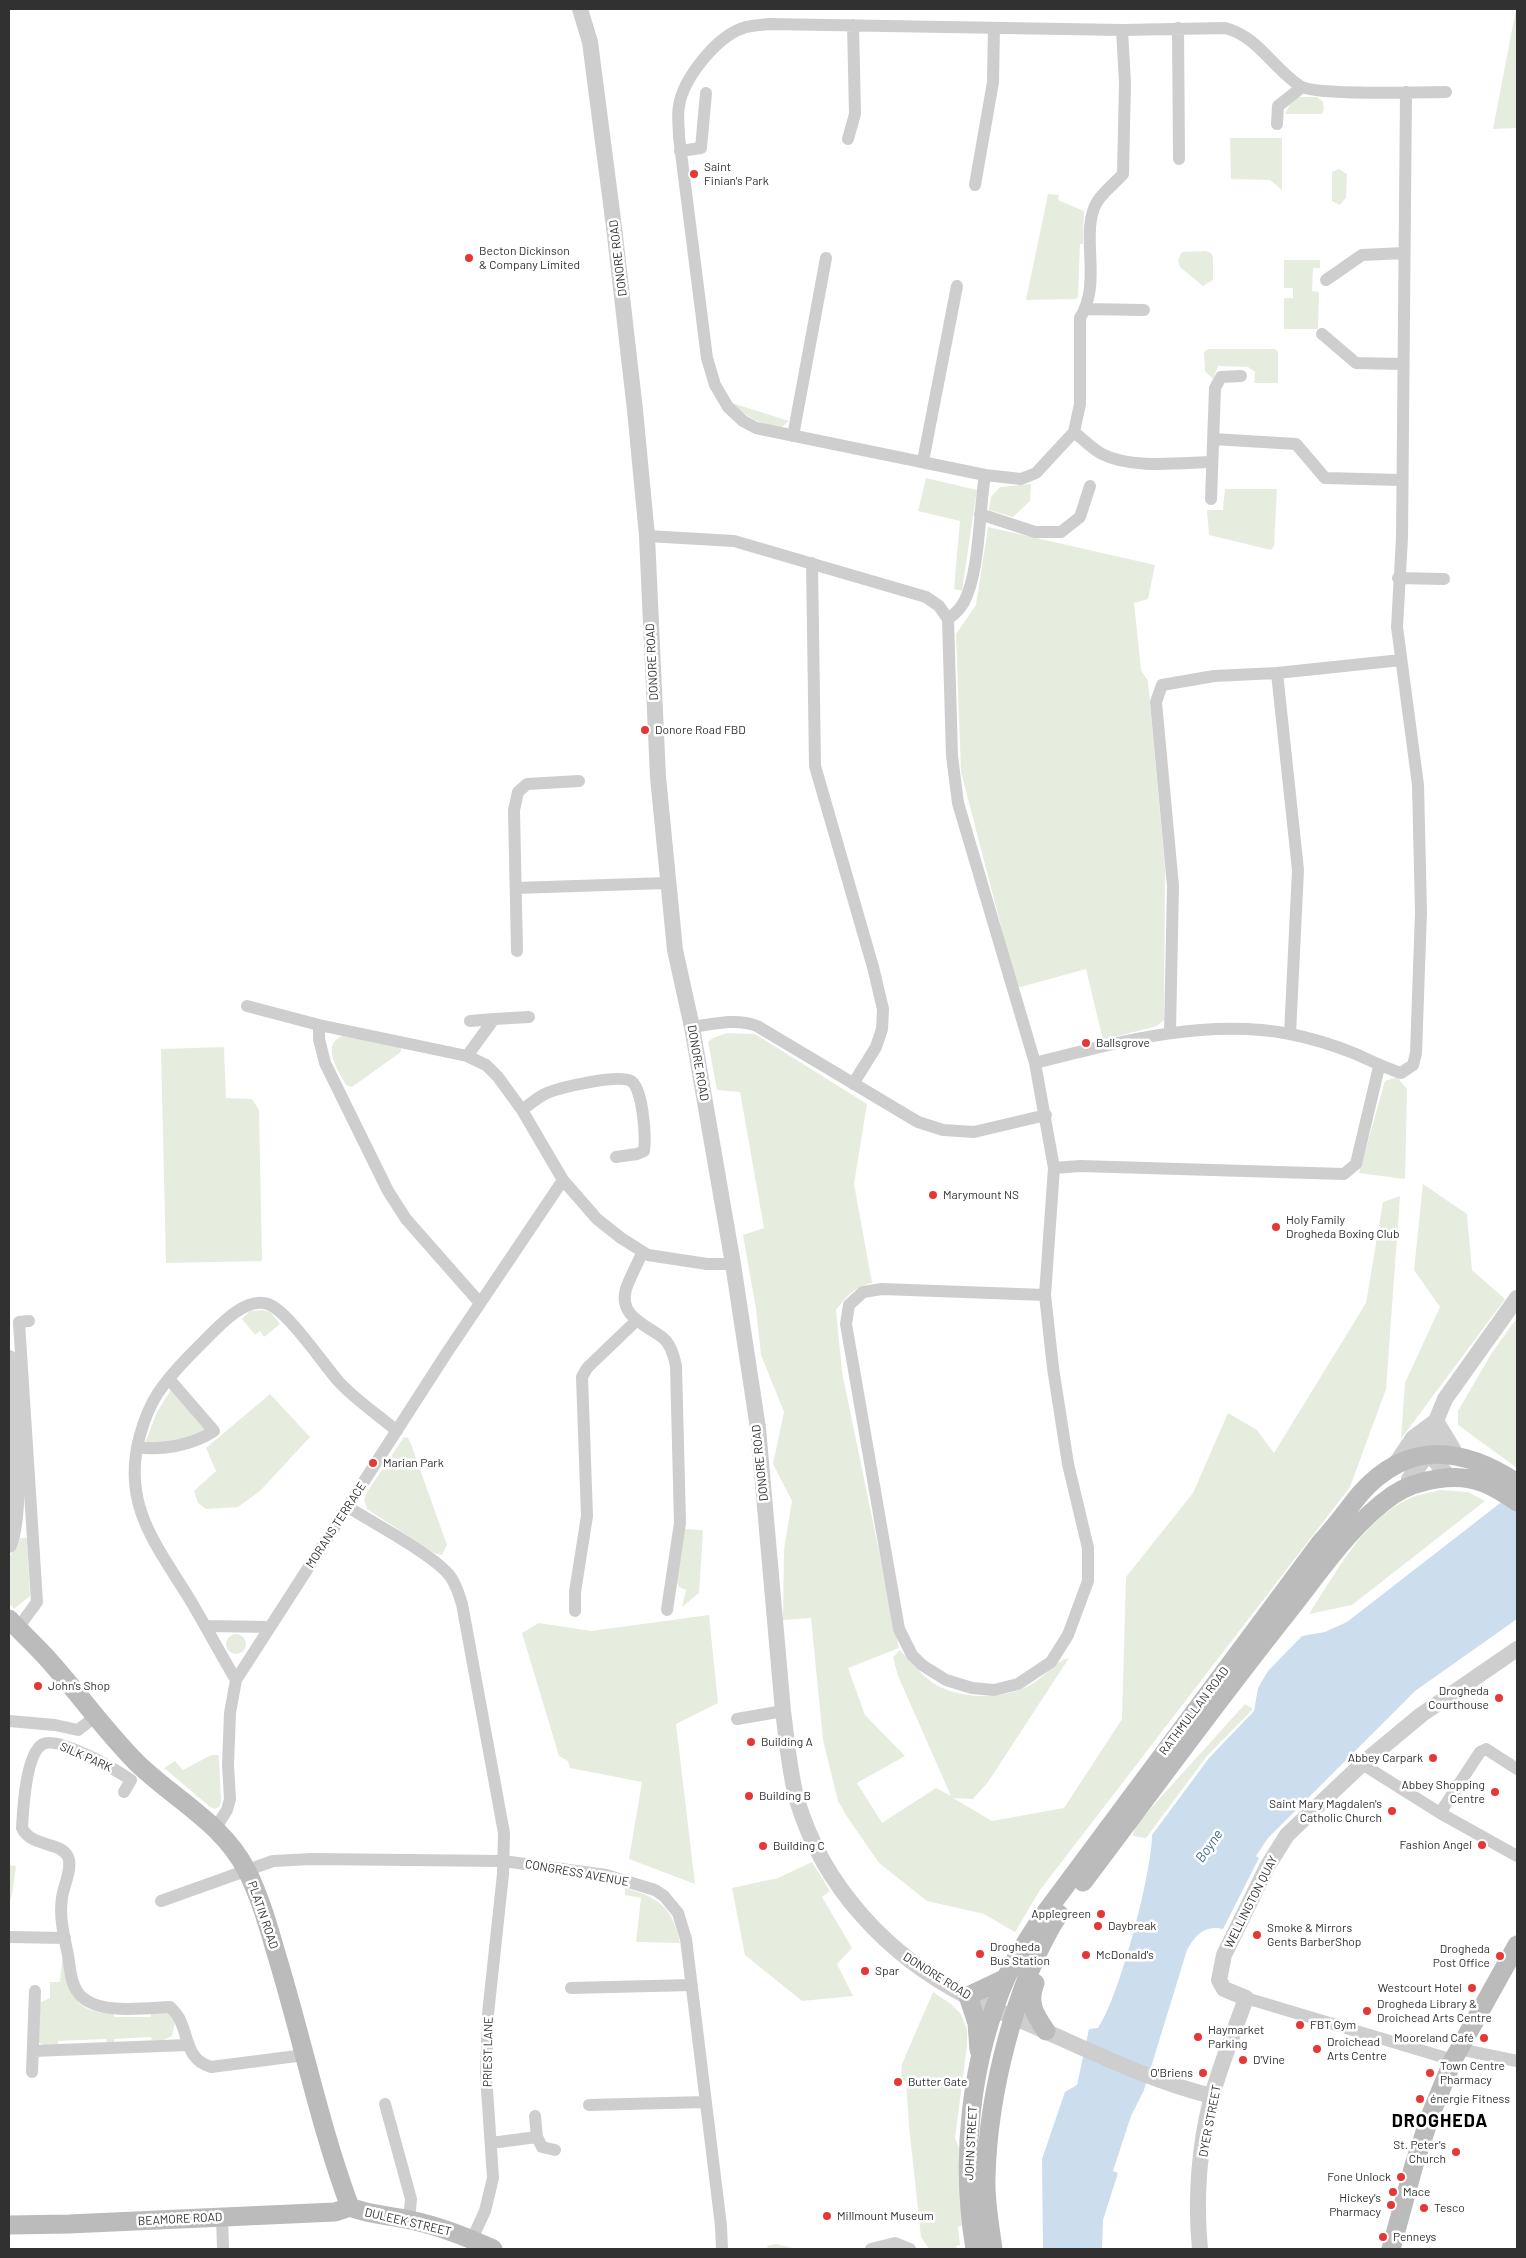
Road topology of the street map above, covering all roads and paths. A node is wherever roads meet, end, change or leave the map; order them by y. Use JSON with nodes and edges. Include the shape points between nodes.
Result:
{"nodes":[{"id":1,"x":580,"y":9,"type":"edge"},
{"id":2,"x":853,"y":25,"type":"junction"},
{"id":3,"x":994,"y":28,"type":"junction"},
{"id":4,"x":1178,"y":28,"type":"junction"},
{"id":5,"x":1122,"y":30,"type":"junction"},
{"id":6,"x":1302,"y":87,"type":"junction"},
{"id":7,"x":1406,"y":92,"type":"junction"},
{"id":8,"x":1446,"y":92,"type":"dead end"},
{"id":9,"x":706,"y":94,"type":"dead end"},
{"id":10,"x":1277,"y":124,"type":"dead end"},
{"id":11,"x":848,"y":139,"type":"dead end"},
{"id":12,"x":680,"y":151,"type":"junction"},
{"id":13,"x":1179,"y":159,"type":"dead end"},
{"id":14,"x":975,"y":185,"type":"dead end"},
{"id":15,"x":1404,"y":253,"type":"junction"},
{"id":16,"x":826,"y":258,"type":"dead end"},
{"id":17,"x":1326,"y":280,"type":"dead end"},
{"id":18,"x":957,"y":286,"type":"dead end"},
{"id":19,"x":1086,"y":309,"type":"junction"},
{"id":20,"x":1144,"y":310,"type":"dead end"},
{"id":21,"x":1322,"y":334,"type":"dead end"},
{"id":22,"x":1403,"y":364,"type":"junction"},
{"id":23,"x":1241,"y":376,"type":"dead end"},
{"id":24,"x":1074,"y":432,"type":"junction"},
{"id":25,"x":793,"y":436,"type":"junction"},
{"id":26,"x":1213,"y":439,"type":"junction"},
{"id":27,"x":923,"y":461,"type":"junction"},
{"id":28,"x":1211,"y":462,"type":"junction"},
{"id":29,"x":985,"y":475,"type":"junction"},
{"id":30,"x":1401,"y":480,"type":"junction"},
{"id":31,"x":1090,"y":486,"type":"dead end"},
{"id":32,"x":1211,"y":499,"type":"dead end"},
{"id":33,"x":980,"y":514,"type":"junction"},
{"id":34,"x":646,"y":536,"type":"junction"},
{"id":35,"x":812,"y":563,"type":"junction"},
{"id":36,"x":1398,"y":578,"type":"junction"},
{"id":37,"x":1444,"y":580,"type":"dead end"},
{"id":38,"x":948,"y":619,"type":"junction"},
{"id":39,"x":1401,"y":660,"type":"junction"},
{"id":40,"x":1276,"y":673,"type":"junction"},
{"id":41,"x":579,"y":781,"type":"dead end"},
{"id":42,"x":667,"y":883,"type":"junction"},
{"id":43,"x":516,"y":888,"type":"junction"},
{"id":44,"x":517,"y":951,"type":"dead end"},
{"id":45,"x":247,"y":1006,"type":"dead end"},
{"id":46,"x":529,"y":1017,"type":"dead end"},
{"id":47,"x":494,"y":1020,"type":"junction"},
{"id":48,"x":470,"y":1021,"type":"dead end"},
{"id":49,"x":319,"y":1024,"type":"junction"},
{"id":50,"x":692,"y":1027,"type":"junction"},
{"id":51,"x":1170,"y":1032,"type":"junction"},
{"id":52,"x":1290,"y":1034,"type":"junction"},
{"id":53,"x":467,"y":1056,"type":"junction"},
{"id":54,"x":1035,"y":1063,"type":"junction"},
{"id":55,"x":1379,"y":1066,"type":"junction"},
{"id":56,"x":853,"y":1084,"type":"junction"},
{"id":57,"x":522,"y":1110,"type":"junction"},
{"id":58,"x":1046,"y":1115,"type":"junction"},
{"id":59,"x":616,"y":1157,"type":"dead end"},
{"id":60,"x":1054,"y":1168,"type":"junction"},
{"id":61,"x":563,"y":1180,"type":"junction"},
{"id":62,"x":642,"y":1253,"type":"junction"},
{"id":63,"x":733,"y":1264,"type":"junction"},
{"id":64,"x":1045,"y":1295,"type":"junction"},
{"id":65,"x":1517,"y":1298,"type":"edge"},
{"id":66,"x":480,"y":1303,"type":"junction"},
{"id":67,"x":29,"y":1321,"type":"dead end"},
{"id":68,"x":636,"y":1321,"type":"junction"},
{"id":69,"x":9,"y":1358,"type":"edge"},
{"id":70,"x":169,"y":1380,"type":"junction"},
{"id":71,"x":1436,"y":1421,"type":"junction"},
{"id":72,"x":397,"y":1431,"type":"junction"},
{"id":73,"x":1420,"y":1433,"type":"junction"},
{"id":74,"x":137,"y":1447,"type":"junction"},
{"id":75,"x":1428,"y":1455,"type":"junction"},
{"id":76,"x":1453,"y":1455,"type":"junction"},
{"id":77,"x":22,"y":1460,"type":"junction"},
{"id":78,"x":1395,"y":1465,"type":"junction"},
{"id":79,"x":1450,"y":1478,"type":"junction"},
{"id":80,"x":1411,"y":1487,"type":"junction"},
{"id":81,"x":1512,"y":1489,"type":"edge"},
{"id":82,"x":348,"y":1507,"type":"junction"},
{"id":83,"x":9,"y":1545,"type":"edge"},
{"id":84,"x":667,"y":1610,"type":"dead end"},
{"id":85,"x":575,"y":1611,"type":"dead end"},
{"id":86,"x":13,"y":1624,"type":"edge"},
{"id":87,"x":206,"y":1626,"type":"junction"},
{"id":88,"x":269,"y":1627,"type":"junction"},
{"id":89,"x":1517,"y":1649,"type":"edge"},
{"id":90,"x":236,"y":1680,"type":"junction"},
{"id":91,"x":783,"y":1710,"type":"junction"},
{"id":92,"x":95,"y":1717,"type":"junction"},
{"id":93,"x":737,"y":1719,"type":"dead end"},
{"id":94,"x":9,"y":1721,"type":"edge"},
{"id":95,"x":1362,"y":1764,"type":"junction"},
{"id":96,"x":1517,"y":1769,"type":"edge"},
{"id":97,"x":124,"y":1792,"type":"dead end"},
{"id":98,"x":1440,"y":1813,"type":"junction"},
{"id":99,"x":215,"y":1829,"type":"junction"},
{"id":100,"x":1517,"y":1856,"type":"edge"},
{"id":101,"x":503,"y":1861,"type":"junction"},
{"id":102,"x":247,"y":1870,"type":"junction"},
{"id":103,"x":161,"y":1901,"type":"dead end"},
{"id":104,"x":1046,"y":1934,"type":"junction"},
{"id":105,"x":9,"y":1937,"type":"edge"},
{"id":106,"x":65,"y":1938,"type":"junction"},
{"id":107,"x":1517,"y":1946,"type":"edge"},
{"id":108,"x":1006,"y":1978,"type":"junction"},
{"id":109,"x":692,"y":1985,"type":"junction"},
{"id":110,"x":571,"y":1988,"type":"dead end"},
{"id":111,"x":35,"y":1991,"type":"dead end"},
{"id":112,"x":968,"y":1996,"type":"junction"},
{"id":113,"x":1246,"y":1998,"type":"junction"},
{"id":114,"x":995,"y":2010,"type":"junction"},
{"id":115,"x":1014,"y":2017,"type":"junction"},
{"id":116,"x":1046,"y":2031,"type":"junction"},
{"id":117,"x":187,"y":2045,"type":"junction"},
{"id":118,"x":33,"y":2051,"type":"junction"},
{"id":119,"x":1456,"y":2054,"type":"junction"},
{"id":120,"x":305,"y":2055,"type":"junction"},
{"id":121,"x":979,"y":2058,"type":"junction"},
{"id":122,"x":1517,"y":2061,"type":"edge"},
{"id":123,"x":32,"y":2072,"type":"dead end"},
{"id":124,"x":1212,"y":2096,"type":"junction"},
{"id":125,"x":705,"y":2102,"type":"junction"},
{"id":126,"x":385,"y":2104,"type":"dead end"},
{"id":127,"x":589,"y":2105,"type":"dead end"},
{"id":128,"x":535,"y":2116,"type":"dead end"},
{"id":129,"x":537,"y":2137,"type":"junction"},
{"id":130,"x":491,"y":2143,"type":"junction"},
{"id":131,"x":555,"y":2150,"type":"dead end"},
{"id":132,"x":350,"y":2207,"type":"junction"},
{"id":133,"x":222,"y":2216,"type":"junction"},
{"id":134,"x":408,"y":2219,"type":"junction"},
{"id":135,"x":9,"y":2225,"type":"edge"},
{"id":136,"x":990,"y":2226,"type":"junction"},
{"id":137,"x":472,"y":2239,"type":"junction"},
{"id":138,"x":223,"y":2249,"type":"edge"},
{"id":139,"x":494,"y":2249,"type":"edge"},
{"id":140,"x":722,"y":2249,"type":"edge"},
{"id":141,"x":871,"y":2249,"type":"edge"},
{"id":142,"x":910,"y":2249,"type":"edge"},
{"id":143,"x":975,"y":2249,"type":"edge"},
{"id":144,"x":993,"y":2249,"type":"edge"},
{"id":145,"x":1000,"y":2249,"type":"edge"},
{"id":146,"x":1200,"y":2249,"type":"edge"},
{"id":147,"x":1391,"y":2249,"type":"edge"}],
"edges":[{"from":1,"to":34,"type":"street","name":"DONORE ROAD","via":[[590,42],[614,227]]},
{"from":2,"to":3,"type":"street"},
{"from":2,"to":11,"type":"street","via":[[855,114]]},
{"from":2,"to":12,"type":"street","via":[[769,24],[742,28],[722,40],[707,54],[691,77],[679,105]]},
{"from":3,"to":5,"type":"street"},
{"from":3,"to":14,"type":"street","via":[[993,82]]},
{"from":4,"to":5,"type":"street"},
{"from":4,"to":6,"type":"street","via":[[1234,30]]},
{"from":4,"to":13,"type":"street"},
{"from":5,"to":19,"type":"street","via":[[1125,83],[1123,174],[1097,202],[1090,220],[1090,293]]},
{"from":6,"to":7,"type":"street","via":[[1326,91]]},
{"from":6,"to":10,"type":"street","via":[[1278,106]]},
{"from":7,"to":8,"type":"street"},
{"from":7,"to":15,"type":"street"},
{"from":9,"to":12,"type":"street","via":[[701,148]]},
{"from":12,"to":25,"type":"street","via":[[706,358],[715,386],[728,407],[743,421],[756,428]]},
{"from":15,"to":17,"type":"street","via":[[1362,255]]},
{"from":15,"to":22,"type":"street"},
{"from":16,"to":25,"type":"street"},
{"from":18,"to":27,"type":"street"},
{"from":19,"to":20,"type":"street"},
{"from":19,"to":24,"type":"street","via":[[1080,318],[1080,404]]},
{"from":21,"to":22,"type":"street","via":[[1356,362]]},
{"from":22,"to":30,"type":"street"},
{"from":23,"to":26,"type":"street","via":[[1221,377],[1215,388]]},
{"from":24,"to":28,"type":"street","via":[[1100,454],[1117,460],[1176,464]]},
{"from":24,"to":29,"type":"street","via":[[1036,473],[1021,479]]},
{"from":25,"to":27,"type":"street"},
{"from":26,"to":28,"type":"street"},
{"from":26,"to":30,"type":"street","via":[[1296,444],[1325,478]]},
{"from":27,"to":29,"type":"street"},
{"from":28,"to":32,"type":"street"},
{"from":29,"to":33,"type":"street"},
{"from":30,"to":36,"type":"street","via":[[1402,538]]},
{"from":31,"to":33,"type":"street","via":[[1080,517],[1061,532],[1036,532]]},
{"from":33,"to":38,"type":"street","via":[[968,590],[963,604]]},
{"from":34,"to":35,"type":"street","via":[[734,541]]},
{"from":34,"to":42,"type":"street","name":"DONORE ROAD"},
{"from":35,"to":38,"type":"street","via":[[926,598],[939,606]]},
{"from":35,"to":56,"type":"street","via":[[814,766],[883,1009],[882,1029],[876,1048]]},
{"from":36,"to":37,"type":"street"},
{"from":36,"to":39,"type":"street","via":[[1397,627]]},
{"from":38,"to":54,"type":"street","via":[[952,756],[958,803]]},
{"from":39,"to":40,"type":"street"},
{"from":39,"to":55,"type":"street","via":[[1418,785],[1420,883],[1416,1053],[1413,1064],[1401,1073]]},
{"from":40,"to":51,"type":"street","via":[[1214,676],[1162,685],[1156,702],[1173,886]]},
{"from":40,"to":52,"type":"street","via":[[1298,870]]},
{"from":41,"to":43,"type":"street","via":[[527,784],[518,792],[514,810]]},
{"from":42,"to":43,"type":"street"},
{"from":42,"to":50,"type":"street","name":"DONORE ROAD","via":[[675,950]]},
{"from":43,"to":44,"type":"street"},
{"from":45,"to":49,"type":"street"},
{"from":46,"to":47,"type":"street"},
{"from":47,"to":48,"type":"street"},
{"from":47,"to":53,"type":"street"},
{"from":49,"to":53,"type":"street"},
{"from":49,"to":66,"type":"street","via":[[325,1063],[388,1191],[406,1219]]},
{"from":50,"to":56,"type":"street","via":[[746,1022]]},
{"from":50,"to":63,"type":"street","name":"DONORE ROAD"},
{"from":51,"to":52,"type":"street","via":[[1232,1029]]},
{"from":51,"to":54,"type":"street"},
{"from":52,"to":55,"type":"street","via":[[1355,1054]]},
{"from":53,"to":57,"type":"street","via":[[486,1065]]},
{"from":54,"to":58,"type":"street"},
{"from":55,"to":60,"type":"street","via":[[1356,1164],[1344,1174],[1080,1166]]},
{"from":56,"to":58,"type":"street","via":[[918,1122],[943,1130],[974,1132]]},
{"from":57,"to":59,"type":"street","via":[[560,1088],[619,1078],[631,1081],[638,1089],[644,1151]]},
{"from":57,"to":61,"type":"street"},
{"from":58,"to":60,"type":"street"},
{"from":60,"to":64,"type":"street"},
{"from":61,"to":62,"type":"street","via":[[597,1219]]},
{"from":61,"to":66,"type":"street","name":"MORANS TERRACE"},
{"from":62,"to":63,"type":"street","via":[[707,1264]]},
{"from":62,"to":68,"type":"street","via":[[625,1298]]},
{"from":63,"to":91,"type":"street","name":"DONORE ROAD","via":[[758,1428]]},
{"from":64,"to":64,"type":"street","via":[[1068,1464],[1088,1548],[1088,1581],[1068,1635],[1051,1662],[1018,1684],[994,1690],[972,1688],[946,1680],[922,1665],[912,1655],[899,1629],[854,1378],[846,1324],[849,1305],[863,1292],[882,1289]]},
{"from":65,"to":71,"type":"street","via":[[1445,1399]]},
{"from":66,"to":72,"type":"street","name":"MORANS TERRACE"},
{"from":67,"to":77,"type":"street","via":[[19,1322]]},
{"from":68,"to":84,"type":"street","via":[[665,1338],[676,1366],[680,1523]]},
{"from":68,"to":85,"type":"street","via":[[587,1368],[582,1377],[587,1516]]},
{"from":69,"to":77,"type":"street"},
{"from":70,"to":72,"type":"street","via":[[211,1334],[245,1306],[258,1301],[270,1304],[283,1315],[340,1383]]},
{"from":70,"to":74,"type":"street","via":[[157,1394]]},
{"from":70,"to":74,"type":"street","via":[[214,1432],[189,1443],[150,1449]]},
{"from":71,"to":73,"type":"street","name":"RATHMULLAN ROAD"},
{"from":71,"to":75,"type":"street","via":[[1438,1431]]},
{"from":71,"to":76,"type":"street"},
{"from":72,"to":82,"type":"street","name":"MORANS TERRACE"},
{"from":73,"to":75,"type":"street","via":[[1420,1444]]},
{"from":73,"to":78,"type":"street","name":"RATHMULLAN ROAD"},
{"from":74,"to":87,"type":"street","via":[[135,1485],[140,1511],[154,1541]]},
{"from":75,"to":76,"type":"main road"},
{"from":75,"to":78,"type":"main road"},
{"from":75,"to":79,"type":"street"},
{"from":75,"to":80,"type":"street","via":[[1409,1479]]},
{"from":76,"to":81,"type":"main road","via":[[1473,1459]]},
{"from":77,"to":83,"type":"street"},
{"from":77,"to":86,"type":"street","via":[[37,1602]]},
{"from":78,"to":108,"type":"main road","name":"RATHMULLAN ROAD","via":[[1360,1494],[1315,1550],[1070,1877],[1024,1944]]},
{"from":79,"to":80,"type":"main road","name":"RATHMULLAN ROAD"},
{"from":79,"to":81,"type":"main road","name":"RATHMULLAN ROAD"},
{"from":80,"to":104,"type":"main road","name":"RATHMULLAN ROAD","via":[[1394,1495],[1336,1552],[1237,1676]]},
{"from":82,"to":88,"type":"street","name":"MORANS TERRACE"},
{"from":82,"to":101,"type":"street","name":"PRIEST LANE","via":[[435,1562],[457,1588],[504,1833]]},
{"from":86,"to":92,"type":"main road","name":"PLATIN ROAD","via":[[46,1657]]},
{"from":87,"to":88,"type":"street"},
{"from":87,"to":90,"type":"street"},
{"from":88,"to":90,"type":"street","name":"MORANS TERRACE"},
{"from":89,"to":95,"type":"street","name":"WELLINGTON QUAY","via":[[1447,1696]]},
{"from":90,"to":99,"type":"street","name":"MORANS TERRACE","via":[[230,1713],[230,1799],[222,1822]]},
{"from":91,"to":93,"type":"street"},
{"from":91,"to":112,"type":"street","name":"DONORE ROAD","via":[[798,1800],[825,1866],[858,1912],[897,1951]]},
{"from":92,"to":94,"type":"street","via":[[78,1730]]},
{"from":92,"to":99,"type":"main road","name":"PLATIN ROAD","via":[[140,1765],[197,1810]]},
{"from":95,"to":98,"type":"street"},
{"from":95,"to":113,"type":"street","name":"WELLINGTON QUAY","via":[[1287,1835],[1249,1901],[1224,1955],[1219,1980],[1224,1989]]},
{"from":96,"to":98,"type":"street","via":[[1486,1749],[1480,1752]]},
{"from":97,"to":106,"type":"street","name":"SILK PARK","via":[[131,1780],[101,1761],[53,1742],[37,1750],[25,1784],[22,1828],[30,1839],[64,1851],[69,1858],[60,1910]]},
{"from":98,"to":100,"type":"street"},
{"from":99,"to":102,"type":"main road","name":"PLATIN ROAD"},
{"from":101,"to":102,"type":"street","name":"CONGRESS AVENUE","via":[[312,1859],[273,1861]]},
{"from":101,"to":109,"type":"street","name":"CONGRESS AVENUE","via":[[606,1875],[638,1883],[664,1896],[678,1913],[682,1924]]},
{"from":101,"to":130,"type":"street","name":"PRIEST LANE","via":[[488,2024],[486,2075]]},
{"from":102,"to":103,"type":"street","name":"CONGRESS AVENUE"},
{"from":102,"to":120,"type":"main road","name":"PLATIN ROAD","via":[[294,2008]]},
{"from":104,"to":115,"type":"main road","name":"RATHMULLAN ROAD"},
{"from":104,"to":116,"type":"main road","via":[[1047,1952],[1030,1995],[1036,2017]]},
{"from":105,"to":106,"type":"street"},
{"from":106,"to":117,"type":"street","name":"SILK PARK","via":[[72,1981],[86,2002],[97,2007],[170,2007],[180,2019]]},
{"from":107,"to":119,"type":"main road"},
{"from":108,"to":112,"type":"main road"},
{"from":108,"to":114,"type":"main road","name":"RATHMULLAN ROAD"},
{"from":109,"to":110,"type":"street"},
{"from":109,"to":125,"type":"street","name":"CONGRESS AVENUE"},
{"from":111,"to":118,"type":"street"},
{"from":112,"to":114,"type":"street","name":"DONORE ROAD"},
{"from":112,"to":121,"type":"main road","via":[[977,2023]]},
{"from":113,"to":119,"type":"street"},
{"from":113,"to":124,"type":"street","name":"DYER STREET"},
{"from":114,"to":115,"type":"street","name":"DONORE ROAD"},
{"from":114,"to":121,"type":"main road","name":"JOHN STREET"},
{"from":115,"to":116,"type":"street","name":"DONORE ROAD"},
{"from":115,"to":136,"type":"main road","name":"JOHN STREET","via":[[1004,2048],[988,2139],[986,2179]]},
{"from":116,"to":124,"type":"street","name":"DONORE ROAD","via":[[1148,2076]]},
{"from":117,"to":118,"type":"street"},
{"from":117,"to":120,"type":"street","name":"SILK PARK","via":[[194,2058],[211,2067]]},
{"from":118,"to":123,"type":"street"},
{"from":119,"to":122,"type":"street"},
{"from":119,"to":147,"type":"main road","via":[[1431,2114]]},
{"from":120,"to":132,"type":"main road","name":"PLATIN ROAD"},
{"from":121,"to":143,"type":"main road","name":"JOHN STREET","via":[[968,2182]]},
{"from":124,"to":146,"type":"street","name":"DYER STREET","via":[[1201,2166]]},
{"from":125,"to":127,"type":"street"},
{"from":125,"to":140,"type":"street","name":"CONGRESS AVENUE","via":[[722,2226]]},
{"from":126,"to":134,"type":"street","via":[[411,2199]]},
{"from":128,"to":129,"type":"street"},
{"from":129,"to":130,"type":"street"},
{"from":129,"to":131,"type":"street","via":[[542,2147]]},
{"from":130,"to":137,"type":"street","name":"PRIEST LANE","via":[[492,2189]]},
{"from":132,"to":133,"type":"main road","name":"BEAMORE ROAD","via":[[335,2212]]},
{"from":132,"to":134,"type":"main road","name":"DULEEK STREET","via":[[375,2215]]},
{"from":133,"to":135,"type":"main road","name":"BEAMORE ROAD"},
{"from":133,"to":138,"type":"street"},
{"from":134,"to":137,"type":"main road","name":"DULEEK STREET"},
{"from":136,"to":144,"type":"main road","name":"JOHN STREET"},
{"from":136,"to":145,"type":"main road"},
{"from":137,"to":139,"type":"main road","name":"DULEEK STREET"},
{"from":141,"to":142,"type":"street","via":[[895,2243]]}]}
